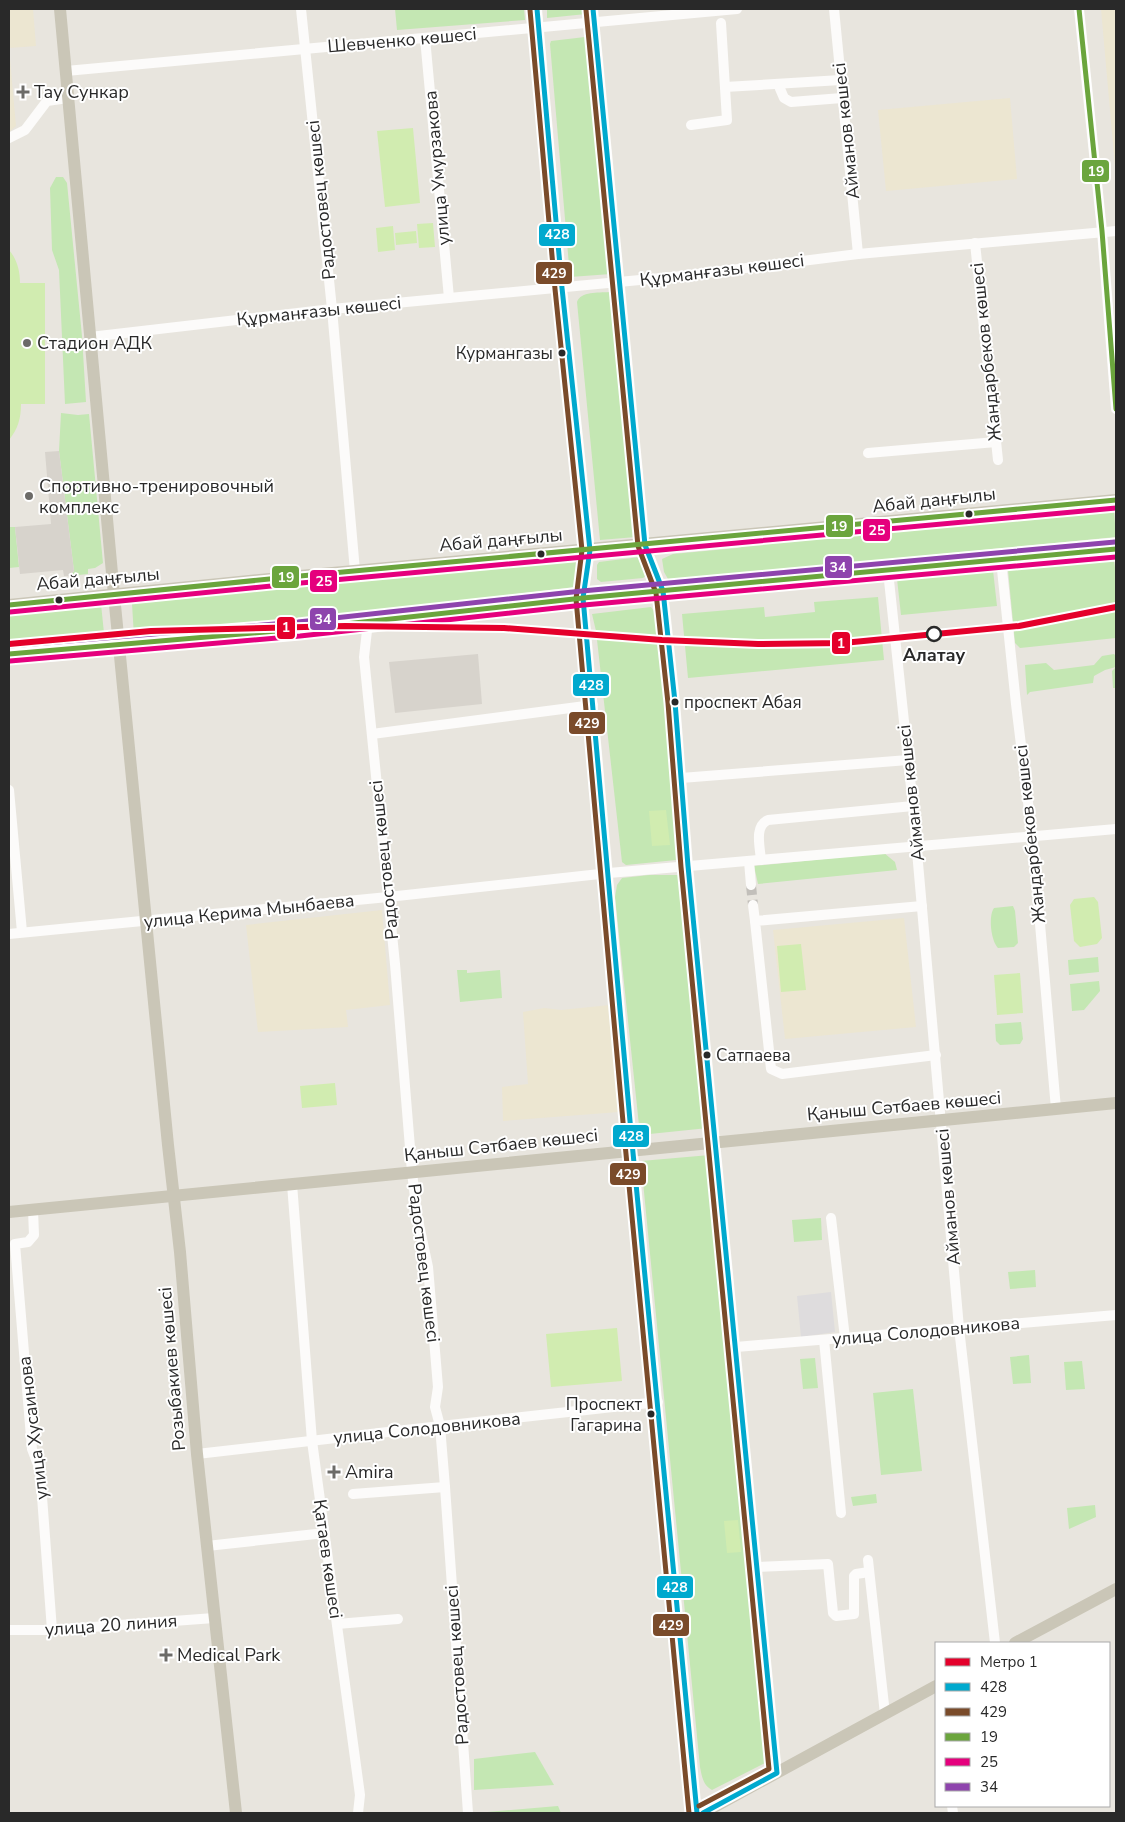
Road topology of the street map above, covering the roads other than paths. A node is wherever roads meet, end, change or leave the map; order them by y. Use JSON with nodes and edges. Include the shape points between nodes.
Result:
{"nodes":[{"id":1,"x":60,"y":9,"type":"edge"},
{"id":2,"x":301,"y":9,"type":"edge"},
{"id":3,"x":537,"y":9,"type":"edge"},
{"id":4,"x":593,"y":9,"type":"edge"},
{"id":5,"x":737,"y":9,"type":"edge"},
{"id":6,"x":834,"y":9,"type":"edge"},
{"id":7,"x":1078,"y":9,"type":"edge"},
{"id":8,"x":594,"y":22,"type":"junction"},
{"id":9,"x":721,"y":23,"type":"dead end"},
{"id":10,"x":538,"y":28,"type":"junction"},
{"id":11,"x":425,"y":38,"type":"junction"},
{"id":12,"x":304,"y":49,"type":"junction"},
{"id":13,"x":66,"y":71,"type":"junction"},
{"id":14,"x":841,"y":80,"type":"junction"},
{"id":15,"x":778,"y":84,"type":"junction"},
{"id":16,"x":726,"y":87,"type":"junction"},
{"id":17,"x":68,"y":98,"type":"junction"},
{"id":18,"x":842,"y":98,"type":"junction"},
{"id":19,"x":691,"y":126,"type":"dead end"},
{"id":20,"x":9,"y":138,"type":"edge"},
{"id":21,"x":1102,"y":231,"type":"junction"},
{"id":22,"x":1116,"y":231,"type":"edge"},
{"id":23,"x":974,"y":244,"type":"junction"},
{"id":24,"x":858,"y":254,"type":"junction"},
{"id":25,"x":620,"y":282,"type":"junction"},
{"id":26,"x":562,"y":288,"type":"junction"},
{"id":27,"x":449,"y":298,"type":"junction"},
{"id":28,"x":332,"y":309,"type":"junction"},
{"id":29,"x":90,"y":337,"type":"junction"},
{"id":30,"x":1116,"y":409,"type":"edge"},
{"id":31,"x":996,"y":442,"type":"junction"},
{"id":32,"x":868,"y":453,"type":"dead end"},
{"id":33,"x":998,"y":460,"type":"dead end"},
{"id":34,"x":1116,"y":500,"type":"edge"},
{"id":35,"x":645,"y":545,"type":"junction"},
{"id":36,"x":1116,"y":548,"type":"edge"},
{"id":37,"x":590,"y":550,"type":"junction"},
{"id":38,"x":1001,"y":560,"type":"junction"},
{"id":39,"x":888,"y":570,"type":"junction"},
{"id":40,"x":355,"y":571,"type":"junction"},
{"id":41,"x":663,"y":591,"type":"junction"},
{"id":42,"x":114,"y":595,"type":"junction"},
{"id":43,"x":583,"y":598,"type":"junction"},
{"id":44,"x":9,"y":605,"type":"edge"},
{"id":45,"x":368,"y":622,"type":"junction"},
{"id":46,"x":120,"y":645,"type":"junction"},
{"id":47,"x":9,"y":654,"type":"edge"},
{"id":48,"x":593,"y":705,"type":"junction"},
{"id":49,"x":372,"y":734,"type":"junction"},
{"id":50,"x":908,"y":760,"type":"junction"},
{"id":51,"x":682,"y":778,"type":"junction"},
{"id":52,"x":9,"y":790,"type":"edge"},
{"id":53,"x":913,"y":806,"type":"junction"},
{"id":54,"x":1116,"y":829,"type":"edge"},
{"id":55,"x":1032,"y":837,"type":"junction"},
{"id":56,"x":917,"y":847,"type":"junction"},
{"id":57,"x":761,"y":860,"type":"junction"},
{"id":58,"x":748,"y":861,"type":"junction"},
{"id":59,"x":688,"y":866,"type":"junction"},
{"id":60,"x":609,"y":873,"type":"junction"},
{"id":61,"x":751,"y":885,"type":"tunnel mouth"},
{"id":62,"x":388,"y":897,"type":"junction"},
{"id":63,"x":753,"y":905,"type":"tunnel mouth"},
{"id":64,"x":922,"y":906,"type":"junction"},
{"id":65,"x":146,"y":921,"type":"junction"},
{"id":66,"x":755,"y":921,"type":"junction"},
{"id":67,"x":22,"y":932,"type":"junction"},
{"id":68,"x":9,"y":934,"type":"edge"},
{"id":69,"x":936,"y":1054,"type":"junction"},
{"id":70,"x":1116,"y":1103,"type":"edge"},
{"id":71,"x":1056,"y":1109,"type":"junction"},
{"id":72,"x":942,"y":1120,"type":"junction"},
{"id":73,"x":716,"y":1142,"type":"junction"},
{"id":74,"x":633,"y":1150,"type":"junction"},
{"id":75,"x":412,"y":1172,"type":"junction"},
{"id":76,"x":292,"y":1184,"type":"junction"},
{"id":77,"x":174,"y":1196,"type":"junction"},
{"id":78,"x":32,"y":1210,"type":"junction"},
{"id":79,"x":9,"y":1212,"type":"edge"},
{"id":80,"x":830,"y":1218,"type":"dead end"},
{"id":81,"x":1116,"y":1315,"type":"edge"},
{"id":82,"x":959,"y":1328,"type":"junction"},
{"id":83,"x":845,"y":1338,"type":"junction"},
{"id":84,"x":824,"y":1340,"type":"junction"},
{"id":85,"x":736,"y":1347,"type":"junction"},
{"id":86,"x":658,"y":1402,"type":"junction"},
{"id":87,"x":440,"y":1426,"type":"junction"},
{"id":88,"x":312,"y":1441,"type":"junction"},
{"id":89,"x":197,"y":1454,"type":"junction"},
{"id":90,"x":446,"y":1487,"type":"junction"},
{"id":91,"x":353,"y":1494,"type":"dead end"},
{"id":92,"x":841,"y":1513,"type":"dead end"},
{"id":93,"x":326,"y":1533,"type":"junction"},
{"id":94,"x":207,"y":1546,"type":"junction"},
{"id":95,"x":868,"y":1560,"type":"dead end"},
{"id":96,"x":757,"y":1567,"type":"junction"},
{"id":97,"x":870,"y":1572,"type":"junction"},
{"id":98,"x":1116,"y":1589,"type":"edge"},
{"id":99,"x":214,"y":1618,"type":"junction"},
{"id":100,"x":398,"y":1619,"type":"dead end"},
{"id":101,"x":337,"y":1624,"type":"junction"},
{"id":102,"x":9,"y":1630,"type":"edge"},
{"id":103,"x":52,"y":1630,"type":"junction"},
{"id":104,"x":995,"y":1642,"type":"edge"},
{"id":105,"x":1018,"y":1642,"type":"edge"},
{"id":106,"x":935,"y":1687,"type":"edge"},
{"id":107,"x":885,"y":1714,"type":"junction"},
{"id":108,"x":777,"y":1773,"type":"junction"},
{"id":109,"x":236,"y":1813,"type":"edge"},
{"id":110,"x":358,"y":1813,"type":"edge"},
{"id":111,"x":468,"y":1813,"type":"edge"},
{"id":112,"x":697,"y":1813,"type":"edge"},
{"id":113,"x":702,"y":1813,"type":"edge"}],
"edges":[{"from":1,"to":13,"type":"main road"},
{"from":2,"to":12,"type":"street","name":"Радостовец көшесі"},
{"from":3,"to":10,"type":"street"},
{"from":4,"to":8,"type":"street"},
{"from":5,"to":8,"type":"street","name":"Шевченко көшесі"},
{"from":6,"to":14,"type":"street","name":"Айманов көшесі"},
{"from":7,"to":21,"type":"street"},
{"from":8,"to":10,"type":"street","name":"Шевченко көшесі"},
{"from":8,"to":25,"type":"street"},
{"from":9,"to":16,"type":"street"},
{"from":10,"to":11,"type":"street","name":"Шевченко көшесі"},
{"from":10,"to":26,"type":"street"},
{"from":11,"to":12,"type":"street","name":"Шевченко көшесі"},
{"from":11,"to":27,"type":"street","name":"улица Умурзакова"},
{"from":12,"to":13,"type":"street","name":"Шевченко көшесі"},
{"from":12,"to":28,"type":"street","name":"Радостовец көшесі"},
{"from":13,"to":17,"type":"main road"},
{"from":14,"to":15,"type":"street"},
{"from":14,"to":18,"type":"street","name":"Айманов көшесі"},
{"from":15,"to":16,"type":"street"},
{"from":15,"to":18,"type":"street","via":[[784,98],[791,102]]},
{"from":16,"to":19,"type":"street","via":[[726,120]]},
{"from":17,"to":20,"type":"street","via":[[47,101],[25,130]]},
{"from":17,"to":29,"type":"main road"},
{"from":18,"to":24,"type":"street","name":"Айманов көшесі"},
{"from":21,"to":22,"type":"street","name":"Құрманғазы көшесі"},
{"from":21,"to":23,"type":"street","name":"Құрманғазы көшесі"},
{"from":21,"to":30,"type":"street"},
{"from":23,"to":24,"type":"street","name":"Құрманғазы көшесі"},
{"from":23,"to":31,"type":"street","name":"Жандарбеков көшесі"},
{"from":24,"to":25,"type":"street","name":"Құрманғазы көшесі"},
{"from":25,"to":26,"type":"street","name":"Құрманғазы көшесі"},
{"from":25,"to":35,"type":"street"},
{"from":26,"to":27,"type":"street","name":"Құрманғазы көшесі"},
{"from":26,"to":37,"type":"street"},
{"from":27,"to":28,"type":"street","name":"Құрманғазы көшесі"},
{"from":28,"to":29,"type":"street","name":"Құрманғазы көшесі"},
{"from":28,"to":40,"type":"street","name":"Радостовец көшесі"},
{"from":29,"to":42,"type":"main road"},
{"from":31,"to":32,"type":"street"},
{"from":31,"to":33,"type":"street","name":"Жандарбеков көшесі"},
{"from":34,"to":35,"type":"main road","name":"Абай даңғылы"},
{"from":35,"to":37,"type":"main road","name":"Абай даңғылы"},
{"from":35,"to":41,"type":"street"},
{"from":36,"to":38,"type":"main road"},
{"from":37,"to":40,"type":"main road","name":"Абай даңғылы"},
{"from":37,"to":43,"type":"street"},
{"from":38,"to":39,"type":"main road"},
{"from":38,"to":55,"type":"street","name":"Жандарбеков көшесі"},
{"from":39,"to":41,"type":"main road"},
{"from":39,"to":50,"type":"street","name":"Айманов көшесі"},
{"from":40,"to":42,"type":"main road","name":"Абай даңғылы"},
{"from":41,"to":43,"type":"main road"},
{"from":41,"to":51,"type":"street"},
{"from":42,"to":44,"type":"main road","name":"Абай даңғылы"},
{"from":42,"to":46,"type":"main road"},
{"from":43,"to":45,"type":"main road"},
{"from":43,"to":48,"type":"street"},
{"from":45,"to":46,"type":"main road"},
{"from":45,"to":49,"type":"street","name":"Радостовец көшесі","via":[[364,657]]},
{"from":46,"to":47,"type":"main road"},
{"from":46,"to":65,"type":"main road","name":"Розыбакиев көшесі"},
{"from":48,"to":49,"type":"street"},
{"from":48,"to":60,"type":"street"},
{"from":49,"to":62,"type":"street","name":"Радостовец көшесі"},
{"from":50,"to":51,"type":"street"},
{"from":50,"to":53,"type":"street","name":"Айманов көшесі"},
{"from":51,"to":59,"type":"street"},
{"from":52,"to":67,"type":"street"},
{"from":53,"to":56,"type":"street","name":"Айманов көшесі"},
{"from":53,"to":57,"type":"street","via":[[768,820],[759,828]]},
{"from":54,"to":55,"type":"street","name":"улица Керима Мынбаева"},
{"from":55,"to":56,"type":"street","name":"улица Керима Мынбаева"},
{"from":55,"to":71,"type":"street","name":"Жандарбеков көшесі"},
{"from":56,"to":57,"type":"street","name":"улица Керима Мынбаева"},
{"from":56,"to":64,"type":"street","name":"Айманов көшесі"},
{"from":57,"to":58,"type":"street","name":"улица Керима Мынбаева"},
{"from":58,"to":59,"type":"street","name":"улица Керима Мынбаева"},
{"from":58,"to":61,"type":"street"},
{"from":59,"to":60,"type":"street","name":"улица Керима Мынбаева"},
{"from":59,"to":73,"type":"street"},
{"from":60,"to":62,"type":"street","name":"улица Керима Мынбаева"},
{"from":60,"to":74,"type":"street"},
{"from":62,"to":65,"type":"street","name":"улица Керима Мынбаева"},
{"from":62,"to":75,"type":"street","name":"Радостовец көшесі"},
{"from":63,"to":66,"type":"street"},
{"from":64,"to":66,"type":"street"},
{"from":64,"to":69,"type":"street","name":"Айманов көшесі"},
{"from":65,"to":67,"type":"street","name":"улица Керима Мынбаева"},
{"from":65,"to":77,"type":"main road","name":"Розыбакиев көшесі"},
{"from":66,"to":69,"type":"street","via":[[771,1069],[782,1074]]},
{"from":67,"to":68,"type":"street","name":"улица Керима Мынбаева"},
{"from":69,"to":72,"type":"street","name":"Айманов көшесі"},
{"from":70,"to":71,"type":"main road","name":"Қаныш Сәтбаев көшесі"},
{"from":71,"to":72,"type":"main road","name":"Қаныш Сәтбаев көшесі"},
{"from":72,"to":73,"type":"main road","name":"Қаныш Сәтбаев көшесі"},
{"from":72,"to":82,"type":"street","name":"Айманов көшесі"},
{"from":73,"to":74,"type":"main road","name":"Қаныш Сәтбаев көшесі"},
{"from":73,"to":85,"type":"street"},
{"from":74,"to":75,"type":"main road","name":"Қаныш Сәтбаев көшесі"},
{"from":74,"to":86,"type":"street"},
{"from":75,"to":76,"type":"main road","name":"Қаныш Сәтбаев көшесі"},
{"from":75,"to":87,"type":"street","name":"Радостовец көшесі","via":[[428,1267],[438,1386],[436,1407]]},
{"from":76,"to":77,"type":"main road","name":"Қаныш Сәтбаев көшесі"},
{"from":76,"to":88,"type":"street","name":"Қатаев көшесі"},
{"from":77,"to":78,"type":"main road","name":"Қаныш Сәтбаев көшесі"},
{"from":77,"to":89,"type":"main road","name":"Розыбакиев көшесі"},
{"from":78,"to":79,"type":"main road","name":"Қаныш Сәтбаев көшесі"},
{"from":78,"to":103,"type":"street","name":"улица Хусаинова","via":[[34,1235],[28,1242],[15,1244],[32,1449],[40,1470]]},
{"from":80,"to":83,"type":"street"},
{"from":81,"to":82,"type":"street","name":"улица Солодовникова"},
{"from":82,"to":83,"type":"street","name":"улица Солодовникова"},
{"from":82,"to":104,"type":"street","name":"Айманов көшесі"},
{"from":83,"to":84,"type":"street","name":"улица Солодовникова"},
{"from":84,"to":85,"type":"street","name":"улица Солодовникова"},
{"from":84,"to":92,"type":"street"},
{"from":85,"to":96,"type":"street"},
{"from":86,"to":87,"type":"street","name":"улица Солодовникова"},
{"from":86,"to":112,"type":"street"},
{"from":87,"to":88,"type":"street","name":"улица Солодовникова"},
{"from":87,"to":90,"type":"street","name":"Радостовец көшесі"},
{"from":88,"to":89,"type":"street","name":"улица Солодовникова"},
{"from":88,"to":93,"type":"street","name":"Қатаев көшесі"},
{"from":89,"to":94,"type":"main road","name":"Розыбакиев көшесі"},
{"from":90,"to":91,"type":"street"},
{"from":90,"to":111,"type":"street","name":"Радостовец көшесі"},
{"from":93,"to":94,"type":"street"},
{"from":93,"to":101,"type":"street","name":"Қатаев көшесі"},
{"from":94,"to":99,"type":"main road","name":"Розыбакиев көшесі"},
{"from":95,"to":97,"type":"street"},
{"from":96,"to":97,"type":"street","via":[[828,1564],[832,1613],[836,1616],[854,1614],[854,1576]]},
{"from":96,"to":108,"type":"street"},
{"from":97,"to":107,"type":"street"},
{"from":98,"to":105,"type":"main road"},
{"from":99,"to":103,"type":"street","name":"улица 20 линия"},
{"from":99,"to":109,"type":"main road","name":"Розыбакиев көшесі"},
{"from":100,"to":101,"type":"street"},
{"from":101,"to":110,"type":"street","name":"Қатаев көшесі","via":[[360,1795]]},
{"from":102,"to":103,"type":"street","name":"улица 20 линия"},
{"from":106,"to":107,"type":"main road"},
{"from":107,"to":108,"type":"main road"},
{"from":108,"to":113,"type":"main road"}]}
